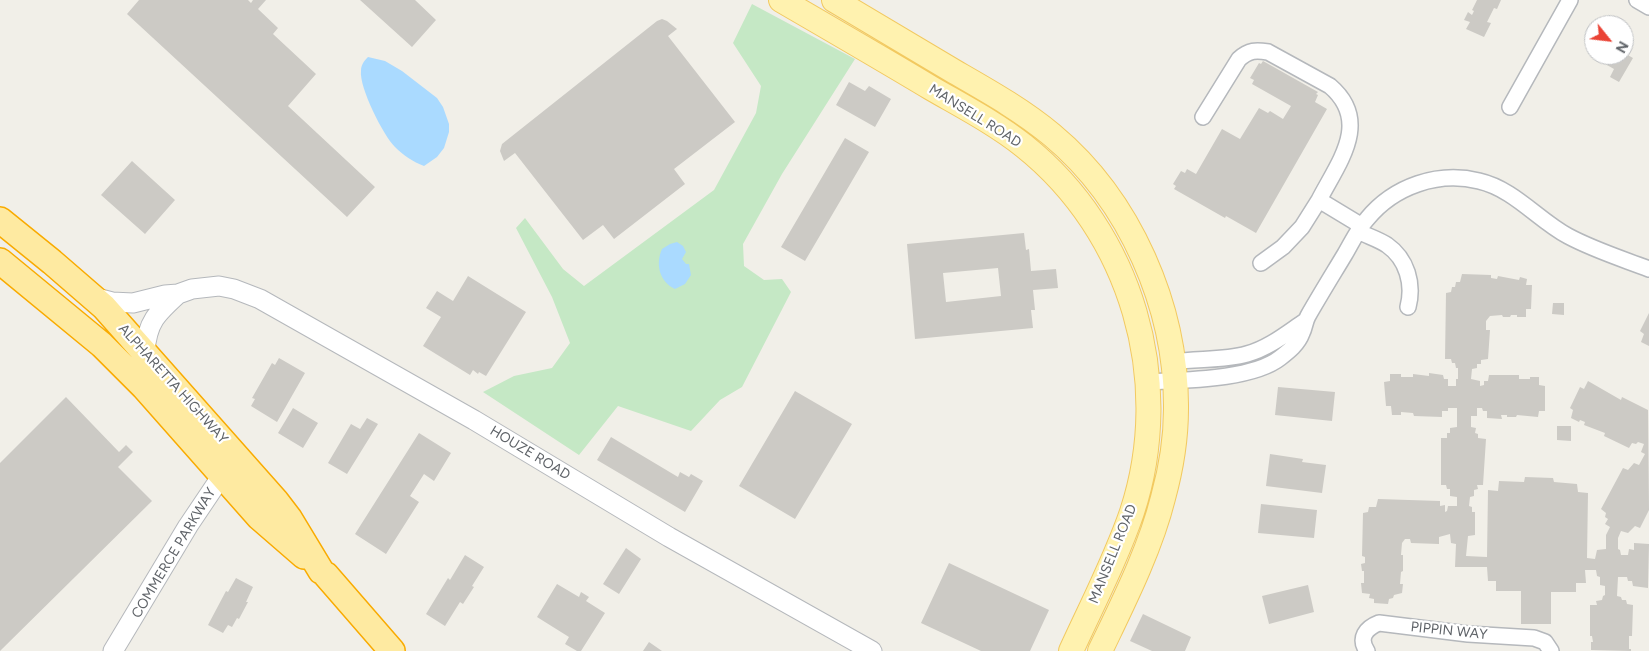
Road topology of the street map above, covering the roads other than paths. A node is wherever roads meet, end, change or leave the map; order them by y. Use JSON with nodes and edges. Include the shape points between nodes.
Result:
{"nodes":[{"id":1,"x":781,"y":0,"type":"edge"},
{"id":2,"x":834,"y":0,"type":"edge"},
{"id":3,"x":1570,"y":0,"type":"edge"},
{"id":4,"x":1637,"y":0,"type":"edge"},
{"id":5,"x":1649,"y":7,"type":"edge"},
{"id":6,"x":1510,"y":107,"type":"dead end"},
{"id":7,"x":1204,"y":117,"type":"dead end"},
{"id":8,"x":1102,"y":189,"type":"junction"},
{"id":9,"x":1319,"y":200,"type":"junction"},
{"id":10,"x":1080,"y":204,"type":"junction"},
{"id":11,"x":0,"y":220,"type":"edge"},
{"id":12,"x":1360,"y":229,"type":"junction"},
{"id":13,"x":0,"y":261,"type":"edge"},
{"id":14,"x":1261,"y":263,"type":"dead end"},
{"id":15,"x":1649,"y":269,"type":"edge"},
{"id":16,"x":178,"y":294,"type":"junction"},
{"id":17,"x":94,"y":298,"type":"junction"},
{"id":18,"x":1408,"y":307,"type":"dead end"},
{"id":19,"x":145,"y":352,"type":"junction"},
{"id":20,"x":1174,"y":371,"type":"junction"},
{"id":21,"x":1147,"y":382,"type":"junction"},
{"id":22,"x":229,"y":465,"type":"junction"},
{"id":23,"x":1530,"y":638,"type":"junction"},
{"id":24,"x":113,"y":651,"type":"edge"},
{"id":25,"x":392,"y":651,"type":"edge"},
{"id":26,"x":872,"y":651,"type":"edge"},
{"id":27,"x":1071,"y":651,"type":"edge"},
{"id":28,"x":1100,"y":651,"type":"edge"},
{"id":29,"x":1367,"y":651,"type":"edge"},
{"id":30,"x":1519,"y":651,"type":"edge"},
{"id":31,"x":1551,"y":651,"type":"edge"}],
"edges":[{"from":1,"to":10,"type":"main road","name":"MANSELL ROAD","via":[[1001,129],[1041,160]]},
{"from":2,"to":8,"type":"main road","name":"MANSELL ROAD","via":[[1034,120],[1068,150]]},
{"from":3,"to":6,"type":"street"},
{"from":4,"to":5,"type":"street"},
{"from":7,"to":9,"type":"street","via":[[1247,52],[1268,52],[1330,86],[1339,94],[1351,122],[1350,138]]},
{"from":8,"to":10,"type":"main road"},
{"from":8,"to":20,"type":"main road","name":"MANSELL ROAD","via":[[1127,226],[1149,271],[1167,327]]},
{"from":9,"to":12,"type":"street"},
{"from":9,"to":14,"type":"street","via":[[1302,227]]},
{"from":10,"to":21,"type":"main road","name":"MANSELL ROAD","via":[[1103,238],[1124,279],[1144,346]]},
{"from":11,"to":17,"type":"highway","name":"ALPHARETTA HIGHWAY"},
{"from":12,"to":15,"type":"street","via":[[1380,205],[1408,187],[1441,178],[1461,178],[1493,186],[1569,237]]},
{"from":12,"to":18,"type":"street","via":[[1387,245],[1402,260],[1411,285]]},
{"from":12,"to":20,"type":"street","via":[[1305,320],[1298,343],[1278,360],[1233,375]]},
{"from":13,"to":22,"type":"highway","name":"ALPHARETTA HIGHWAY","via":[[102,345]]},
{"from":16,"to":17,"type":"street","name":"HOUZE ROAD","via":[[127,303]]},
{"from":16,"to":19,"type":"street","name":"HOUZE ROAD","via":[[155,316],[146,337]]},
{"from":16,"to":26,"type":"street","name":"HOUZE ROAD","via":[[219,286],[246,292],[282,310],[669,537]]},
{"from":17,"to":19,"type":"highway","name":"ALPHARETTA HIGHWAY"},
{"from":19,"to":22,"type":"highway","name":"ALPHARETTA HIGHWAY"},
{"from":20,"to":21,"type":"street"},
{"from":20,"to":28,"type":"main road","name":"MANSELL ROAD","via":[[1174,433],[1163,501],[1147,546]]},
{"from":21,"to":27,"type":"main road","name":"MANSELL ROAD","via":[[1147,445],[1134,504],[1124,535]]},
{"from":22,"to":24,"type":"street","name":"COMMERCE PARKWAY","via":[[188,526]]},
{"from":22,"to":25,"type":"highway","name":"ALPHARETTA HIGHWAY","via":[[284,513],[323,573]]},
{"from":23,"to":29,"type":"street","name":"PIPPIN WAY","via":[[1379,623],[1369,627],[1364,635]]},
{"from":23,"to":30,"type":"street"},
{"from":23,"to":31,"type":"street","name":"PIPPIN WAY","via":[[1545,642]]}]}
